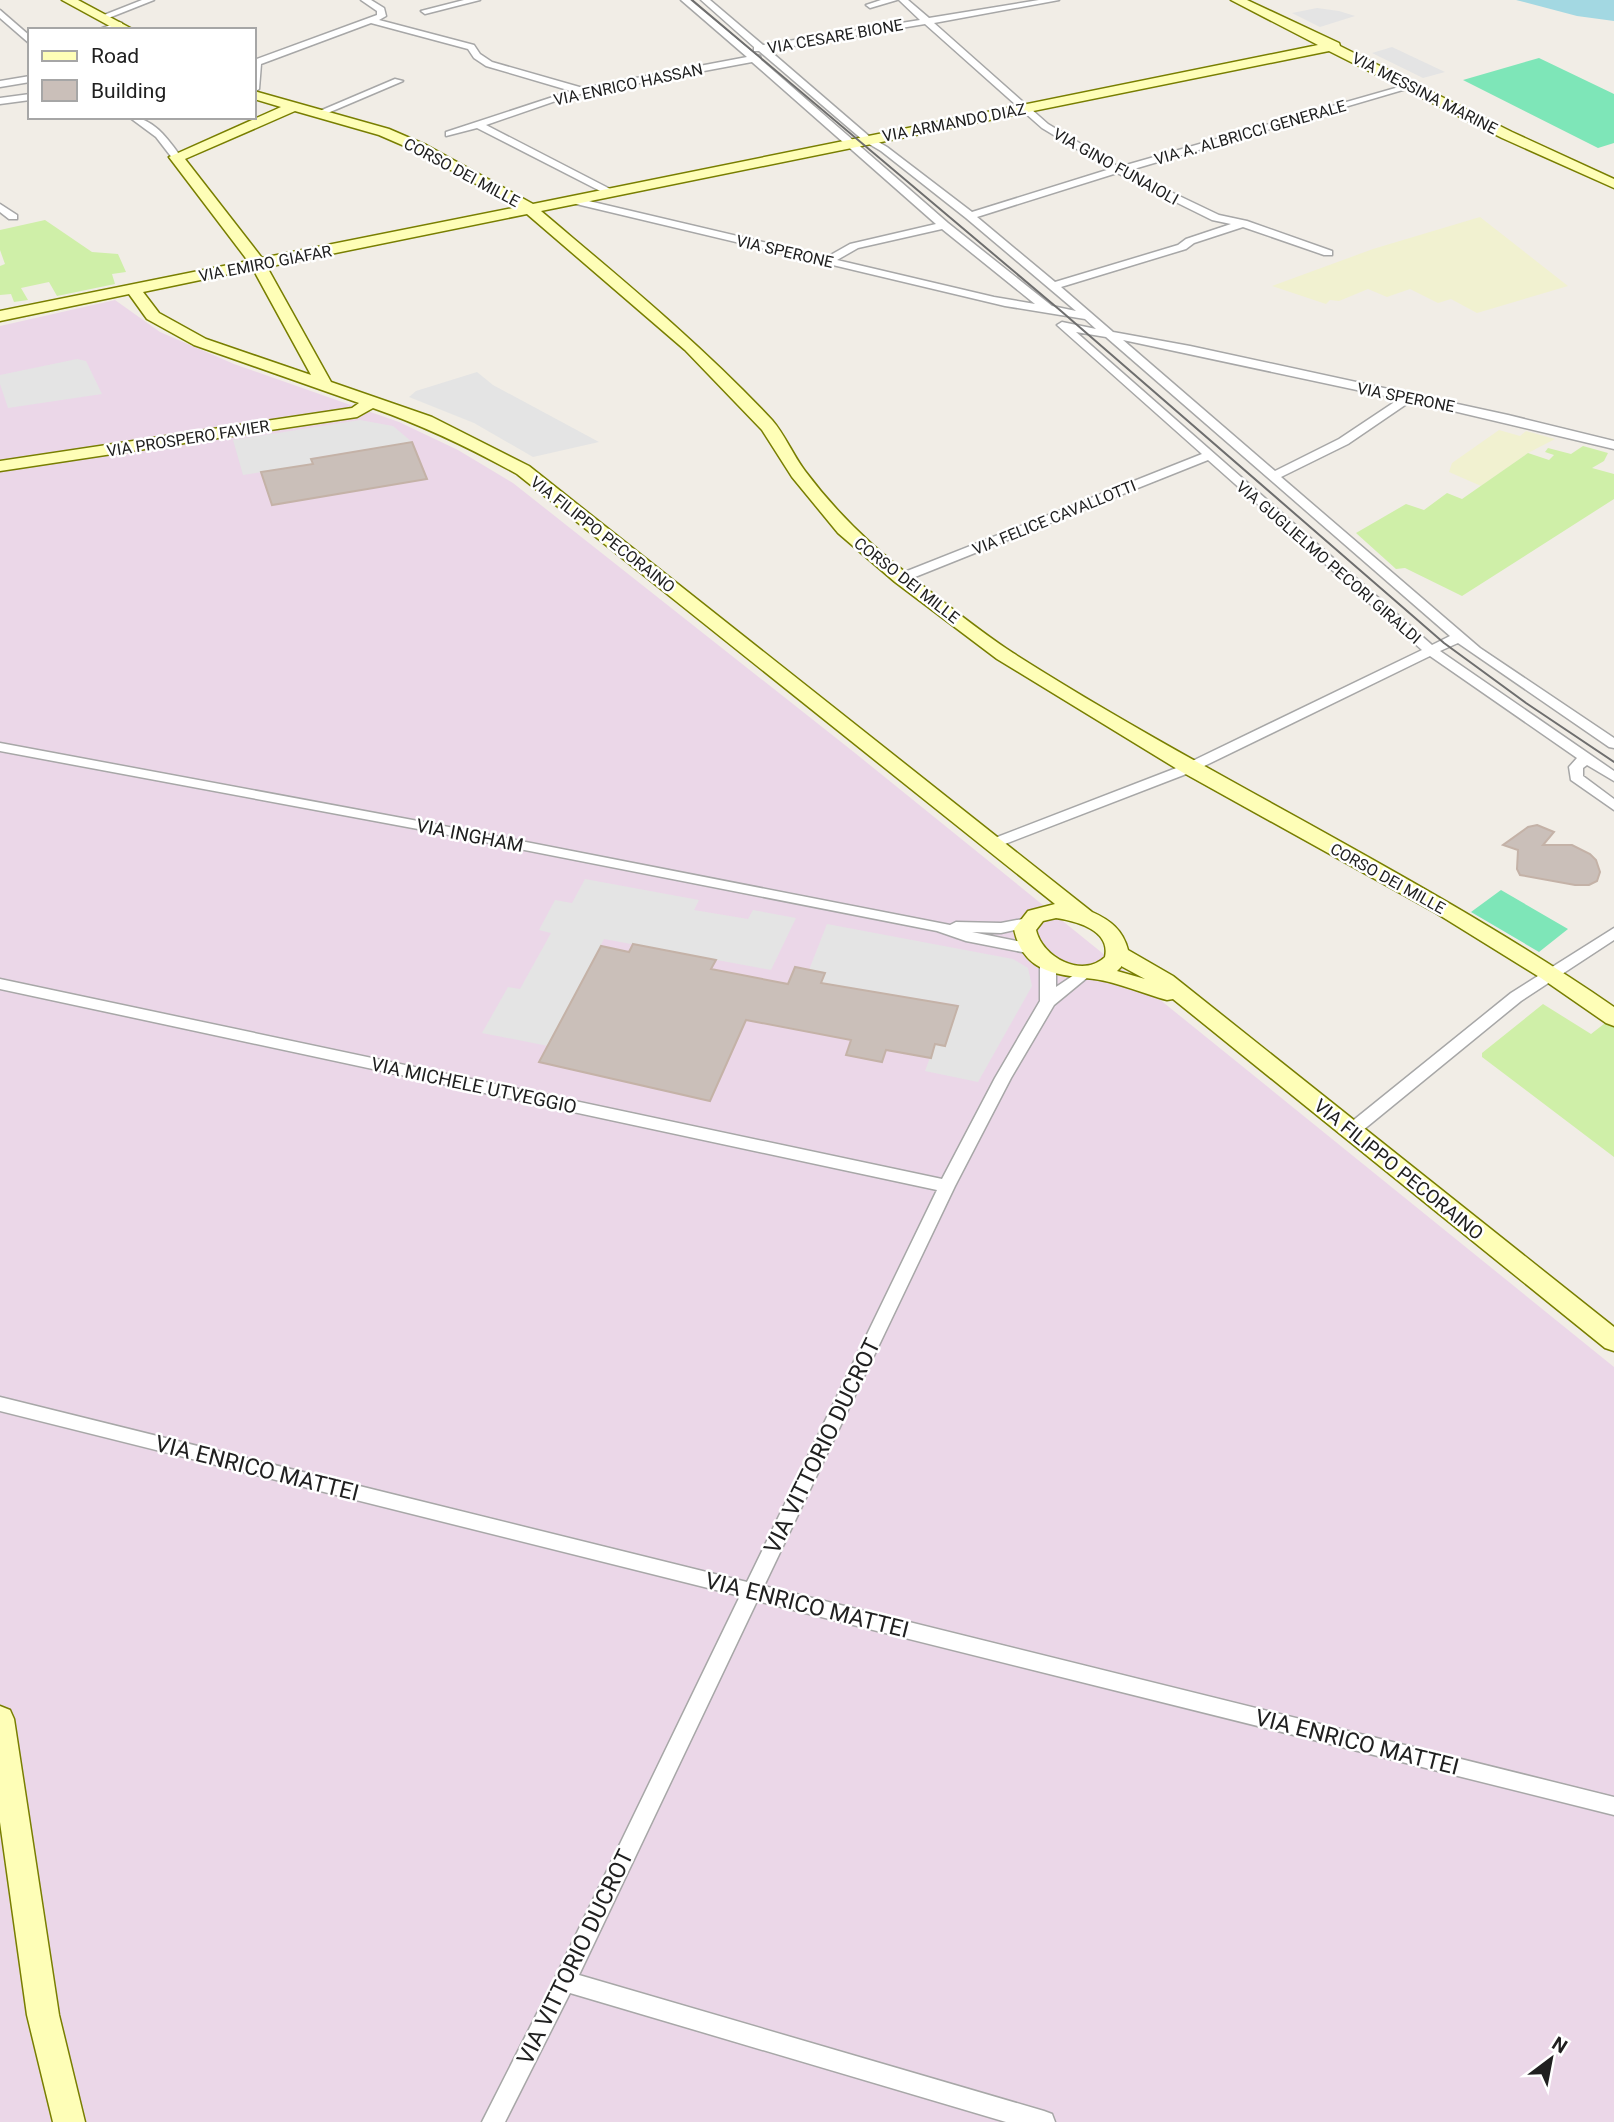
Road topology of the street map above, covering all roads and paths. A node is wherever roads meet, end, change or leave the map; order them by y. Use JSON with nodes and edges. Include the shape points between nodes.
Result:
{"nodes":[{"id":1,"x":68,"y":0,"type":"edge"},
{"id":2,"x":150,"y":0,"type":"edge"},
{"id":3,"x":365,"y":0,"type":"edge"},
{"id":4,"x":477,"y":0,"type":"edge"},
{"id":5,"x":685,"y":0,"type":"edge"},
{"id":6,"x":705,"y":0,"type":"edge"},
{"id":7,"x":893,"y":0,"type":"edge"},
{"id":8,"x":903,"y":0,"type":"edge"},
{"id":9,"x":1055,"y":0,"type":"edge"},
{"id":10,"x":1237,"y":0,"type":"edge"},
{"id":11,"x":870,"y":5,"type":"dead end"},
{"id":12,"x":425,"y":11,"type":"dead end"},
{"id":13,"x":0,"y":13,"type":"edge"},
{"id":14,"x":926,"y":20,"type":"junction"},
{"id":15,"x":373,"y":21,"type":"junction"},
{"id":16,"x":102,"y":23,"type":"edge"},
{"id":17,"x":123,"y":27,"type":"edge"},
{"id":18,"x":28,"y":39,"type":"edge"},
{"id":19,"x":1334,"y":46,"type":"junction"},
{"id":20,"x":766,"y":52,"type":"junction"},
{"id":21,"x":748,"y":55,"type":"junction"},
{"id":22,"x":256,"y":71,"type":"edge"},
{"id":23,"x":28,"y":79,"type":"edge"},
{"id":24,"x":398,"y":80,"type":"dead end"},
{"id":25,"x":0,"y":84,"type":"edge"},
{"id":26,"x":1410,"y":85,"type":"junction"},
{"id":27,"x":582,"y":90,"type":"junction"},
{"id":28,"x":256,"y":96,"type":"edge"},
{"id":29,"x":28,"y":97,"type":"edge"},
{"id":30,"x":0,"y":101,"type":"edge"},
{"id":31,"x":293,"y":107,"type":"junction"},
{"id":32,"x":1025,"y":108,"type":"junction"},
{"id":33,"x":320,"y":113,"type":"junction"},
{"id":34,"x":137,"y":119,"type":"edge"},
{"id":35,"x":477,"y":124,"type":"junction"},
{"id":36,"x":449,"y":134,"type":"dead end"},
{"id":37,"x":867,"y":139,"type":"junction"},
{"id":38,"x":852,"y":142,"type":"junction"},
{"id":39,"x":176,"y":157,"type":"junction"},
{"id":40,"x":1118,"y":170,"type":"junction"},
{"id":41,"x":1614,"y":184,"type":"edge"},
{"id":42,"x":610,"y":193,"type":"junction"},
{"id":43,"x":576,"y":201,"type":"junction"},
{"id":44,"x":0,"y":207,"type":"edge"},
{"id":45,"x":531,"y":210,"type":"junction"},
{"id":46,"x":970,"y":216,"type":"junction"},
{"id":47,"x":13,"y":217,"type":"dead end"},
{"id":48,"x":1243,"y":223,"type":"junction"},
{"id":49,"x":944,"y":225,"type":"junction"},
{"id":50,"x":1328,"y":253,"type":"dead end"},
{"id":51,"x":828,"y":261,"type":"junction"},
{"id":52,"x":258,"y":264,"type":"junction"},
{"id":53,"x":1054,"y":286,"type":"junction"},
{"id":54,"x":132,"y":289,"type":"junction"},
{"id":55,"x":1034,"y":296,"type":"junction"},
{"id":56,"x":995,"y":300,"type":"junction"},
{"id":57,"x":1018,"y":304,"type":"junction"},
{"id":58,"x":4,"y":315,"type":"edge"},
{"id":59,"x":1057,"y":316,"type":"junction"},
{"id":60,"x":1095,"y":325,"type":"junction"},
{"id":61,"x":1167,"y":346,"type":"junction"},
{"id":62,"x":1198,"y":351,"type":"junction"},
{"id":63,"x":312,"y":362,"type":"junction"},
{"id":64,"x":1143,"y":364,"type":"junction"},
{"id":65,"x":277,"y":367,"type":"junction"},
{"id":66,"x":323,"y":383,"type":"junction"},
{"id":67,"x":1409,"y":397,"type":"junction"},
{"id":68,"x":373,"y":401,"type":"junction"},
{"id":69,"x":1614,"y":445,"type":"edge"},
{"id":70,"x":1208,"y":456,"type":"junction"},
{"id":71,"x":0,"y":466,"type":"edge"},
{"id":72,"x":1272,"y":477,"type":"junction"},
{"id":73,"x":901,"y":578,"type":"junction"},
{"id":74,"x":1459,"y":637,"type":"junction"},
{"id":75,"x":1430,"y":650,"type":"junction"},
{"id":76,"x":1614,"y":744,"type":"edge"},
{"id":77,"x":0,"y":747,"type":"edge"},
{"id":78,"x":1586,"y":758,"type":"junction"},
{"id":79,"x":1189,"y":768,"type":"junction"},
{"id":80,"x":1614,"y":777,"type":"edge"},
{"id":81,"x":1614,"y":806,"type":"edge"},
{"id":82,"x":992,"y":844,"type":"junction"},
{"id":83,"x":1024,"y":869,"type":"junction"},
{"id":84,"x":1084,"y":917,"type":"junction"},
{"id":85,"x":1032,"y":920,"type":"junction"},
{"id":86,"x":940,"y":927,"type":"junction"},
{"id":87,"x":1614,"y":933,"type":"edge"},
{"id":88,"x":1118,"y":954,"type":"junction"},
{"id":89,"x":1040,"y":956,"type":"junction"},
{"id":90,"x":1091,"y":972,"type":"junction"},
{"id":91,"x":1549,"y":973,"type":"junction"},
{"id":92,"x":0,"y":984,"type":"edge"},
{"id":93,"x":1184,"y":998,"type":"junction"},
{"id":94,"x":1048,"y":1001,"type":"junction"},
{"id":95,"x":1612,"y":1014,"type":"edge"},
{"id":96,"x":1351,"y":1131,"type":"junction"},
{"id":97,"x":947,"y":1186,"type":"junction"},
{"id":98,"x":1614,"y":1341,"type":"edge"},
{"id":99,"x":0,"y":1404,"type":"edge"},
{"id":100,"x":752,"y":1591,"type":"junction"},
{"id":101,"x":0,"y":1719,"type":"edge"},
{"id":102,"x":1614,"y":1806,"type":"edge"},
{"id":103,"x":565,"y":1981,"type":"junction"},
{"id":104,"x":69,"y":2122,"type":"edge"},
{"id":105,"x":493,"y":2122,"type":"edge"},
{"id":106,"x":1044,"y":2122,"type":"edge"}],
"edges":[{"from":1,"to":16,"type":"street"},
{"from":2,"to":16,"type":"street"},
{"from":3,"to":15,"type":"street","via":[[381,10],[382,16]]},
{"from":4,"to":12,"type":"street"},
{"from":5,"to":21,"type":"street","name":"VIA GUGLIELMO PECORI GIRALDI"},
{"from":6,"to":20,"type":"street","name":"VIA GUGLIELMO PECORI GIRALDI"},
{"from":7,"to":11,"type":"street"},
{"from":8,"to":14,"type":"street","name":"VIA GINO FUNAIOLI"},
{"from":9,"to":14,"type":"street","name":"VIA CESARE BIONE"},
{"from":10,"to":19,"type":"street","name":"VIA MESSINA MARINE"},
{"from":13,"to":18,"type":"street"},
{"from":14,"to":20,"type":"street","name":"VIA CESARE BIONE"},
{"from":14,"to":32,"type":"street","name":"VIA GINO FUNAIOLI"},
{"from":15,"to":22,"type":"street","via":[[257,62]]},
{"from":15,"to":27,"type":"street","via":[[471,47],[489,64]]},
{"from":16,"to":17,"type":"street"},
{"from":19,"to":26,"type":"street","name":"VIA MESSINA MARINE"},
{"from":19,"to":32,"type":"street","name":"VIA ARMANDO DIAZ"},
{"from":20,"to":21,"type":"street","name":"VIA ENRICO HASSAN"},
{"from":20,"to":37,"type":"street","name":"VIA GUGLIELMO PECORI GIRALDI"},
{"from":21,"to":27,"type":"street","name":"VIA ENRICO HASSAN"},
{"from":21,"to":38,"type":"street","name":"VIA GUGLIELMO PECORI GIRALDI"},
{"from":23,"to":25,"type":"street"},
{"from":24,"to":33,"type":"street"},
{"from":26,"to":40,"type":"street","name":"VIA A. ALBRICCI GENERALE"},
{"from":26,"to":41,"type":"street","name":"VIA MESSINA MARINE"},
{"from":27,"to":35,"type":"street","name":"VIA ENRICO HASSAN"},
{"from":28,"to":31,"type":"street","name":"CORSO DEI MILLE"},
{"from":29,"to":30,"type":"street"},
{"from":31,"to":33,"type":"street","name":"CORSO DEI MILLE"},
{"from":31,"to":39,"type":"street"},
{"from":32,"to":37,"type":"street","name":"VIA ARMANDO DIAZ"},
{"from":32,"to":40,"type":"street","name":"VIA GINO FUNAIOLI","via":[[1045,126]]},
{"from":33,"to":45,"type":"street","name":"CORSO DEI MILLE","via":[[421,148]]},
{"from":34,"to":39,"type":"street","via":[[159,135]]},
{"from":35,"to":36,"type":"street","name":"VIA ENRICO HASSAN"},
{"from":35,"to":42,"type":"street"},
{"from":37,"to":38,"type":"street","name":"VIA ARMANDO DIAZ"},
{"from":37,"to":46,"type":"street","name":"VIA GUGLIELMO PECORI GIRALDI"},
{"from":38,"to":42,"type":"street","name":"VIA ARMANDO DIAZ"},
{"from":38,"to":49,"type":"street","name":"VIA GUGLIELMO PECORI GIRALDI"},
{"from":39,"to":52,"type":"street"},
{"from":40,"to":46,"type":"street","name":"VIA A. ALBRICCI GENERALE"},
{"from":40,"to":48,"type":"street","name":"VIA GINO FUNAIOLI","via":[[1186,206]]},
{"from":42,"to":43,"type":"street","name":"VIA ARMANDO DIAZ"},
{"from":43,"to":45,"type":"street","name":"VIA EMIRO GIAFAR"},
{"from":43,"to":51,"type":"street","name":"VIA SPERONE"},
{"from":44,"to":47,"type":"street"},
{"from":45,"to":52,"type":"street","name":"VIA EMIRO GIAFAR"},
{"from":45,"to":73,"type":"street","name":"CORSO DEI MILLE","via":[[641,301],[711,367],[769,426],[798,473],[844,529]]},
{"from":46,"to":53,"type":"street","name":"VIA GUGLIELMO PECORI GIRALDI"},
{"from":48,"to":50,"type":"street","name":"VIA GINO FUNAIOLI"},
{"from":48,"to":53,"type":"street"},
{"from":49,"to":51,"type":"street","via":[[854,246]]},
{"from":49,"to":55,"type":"street","name":"VIA GUGLIELMO PECORI GIRALDI"},
{"from":51,"to":56,"type":"street","name":"VIA SPERONE"},
{"from":52,"to":54,"type":"street","name":"VIA EMIRO GIAFAR"},
{"from":52,"to":63,"type":"street"},
{"from":53,"to":60,"type":"street","name":"VIA GUGLIELMO PECORI GIRALDI"},
{"from":54,"to":58,"type":"street","name":"VIA EMIRO GIAFAR"},
{"from":54,"to":65,"type":"street","name":"VIA FILIPPO PECORAINO","via":[[153,316],[200,342]]},
{"from":55,"to":57,"type":"street"},
{"from":55,"to":59,"type":"street","name":"VIA GUGLIELMO PECORI GIRALDI"},
{"from":56,"to":57,"type":"street"},
{"from":56,"to":59,"type":"street"},
{"from":57,"to":59,"type":"street"},
{"from":59,"to":60,"type":"street"},
{"from":59,"to":60,"type":"street","via":[[1079,330]]},
{"from":59,"to":70,"type":"street","name":"VIA GUGLIELMO PECORI GIRALDI"},
{"from":60,"to":61,"type":"street"},
{"from":60,"to":62,"type":"street"},
{"from":60,"to":64,"type":"street","name":"VIA GUGLIELMO PECORI GIRALDI"},
{"from":61,"to":62,"type":"street"},
{"from":61,"to":64,"type":"street","via":[[1146,353]]},
{"from":62,"to":67,"type":"street","name":"VIA SPERONE"},
{"from":63,"to":65,"type":"street"},
{"from":63,"to":66,"type":"street"},
{"from":64,"to":72,"type":"street","name":"VIA GUGLIELMO PECORI GIRALDI"},
{"from":65,"to":66,"type":"street","name":"VIA FILIPPO PECORAINO"},
{"from":66,"to":68,"type":"street","name":"VIA FILIPPO PECORAINO"},
{"from":67,"to":69,"type":"street","name":"VIA SPERONE"},
{"from":67,"to":72,"type":"street","via":[[1385,417]]},
{"from":68,"to":71,"type":"street","name":"VIA PROSPERO FAVIER","via":[[357,412]]},
{"from":68,"to":82,"type":"street","name":"VIA FILIPPO PECORAINO","via":[[470,441],[523,470]]},
{"from":70,"to":73,"type":"street","name":"VIA FELICE CAVALLOTTI"},
{"from":70,"to":75,"type":"street","name":"VIA GUGLIELMO PECORI GIRALDI"},
{"from":72,"to":74,"type":"street","name":"VIA GUGLIELMO PECORI GIRALDI"},
{"from":73,"to":79,"type":"street","name":"CORSO DEI MILLE","via":[[1004,655]]},
{"from":74,"to":75,"type":"street"},
{"from":74,"to":76,"type":"street","name":"VIA GUGLIELMO PECORI GIRALDI"},
{"from":75,"to":78,"type":"street","name":"VIA GUGLIELMO PECORI GIRALDI"},
{"from":75,"to":79,"type":"street"},
{"from":77,"to":86,"type":"street","name":"VIA INGHAM"},
{"from":78,"to":80,"type":"street","name":"VIA GUGLIELMO PECORI GIRALDI"},
{"from":78,"to":81,"type":"street","via":[[1576,767],[1576,777]]},
{"from":79,"to":82,"type":"street"},
{"from":79,"to":91,"type":"street","name":"CORSO DEI MILLE","via":[[1444,908]]},
{"from":82,"to":83,"type":"street","name":"VIA FILIPPO PECORAINO"},
{"from":83,"to":84,"type":"street","name":"VIA FILIPPO PECORAINO"},
{"from":83,"to":85,"type":"street"},
{"from":84,"to":85,"type":"street","name":"VIA FILIPPO PECORAINO","via":[[1056,911]]},
{"from":84,"to":88,"type":"street","name":"VIA FILIPPO PECORAINO","via":[[1112,936]]},
{"from":85,"to":86,"type":"street","via":[[1002,928]]},
{"from":85,"to":89,"type":"street","via":[[1025,937]]},
{"from":86,"to":89,"type":"street"},
{"from":87,"to":91,"type":"street"},
{"from":88,"to":90,"type":"street","via":[[1107,967]]},
{"from":88,"to":93,"type":"street","name":"VIA FILIPPO PECORAINO","via":[[1165,981]]},
{"from":89,"to":90,"type":"street","name":"VIA FILIPPO PECORAINO"},
{"from":89,"to":94,"type":"street"},
{"from":90,"to":93,"type":"street","name":"VIA FILIPPO PECORAINO"},
{"from":90,"to":94,"type":"street"},
{"from":91,"to":95,"type":"street","name":"CORSO DEI MILLE"},
{"from":91,"to":96,"type":"street"},
{"from":92,"to":97,"type":"street","name":"VIA MICHELE UTVEGGIO"},
{"from":93,"to":96,"type":"street","name":"VIA FILIPPO PECORAINO"},
{"from":94,"to":97,"type":"street","name":"VIA VITTORIO DUCROT"},
{"from":96,"to":98,"type":"street","name":"VIA FILIPPO PECORAINO"},
{"from":97,"to":100,"type":"street","name":"VIA VITTORIO DUCROT"},
{"from":99,"to":100,"type":"street","name":"VIA ENRICO MATTEI"},
{"from":100,"to":102,"type":"street","name":"VIA ENRICO MATTEI"},
{"from":100,"to":103,"type":"street","name":"VIA VITTORIO DUCROT"},
{"from":101,"to":104,"type":"street","via":[[43,2015]]},
{"from":103,"to":105,"type":"street","name":"VIA VITTORIO DUCROT"},
{"from":103,"to":106,"type":"street"}]}
